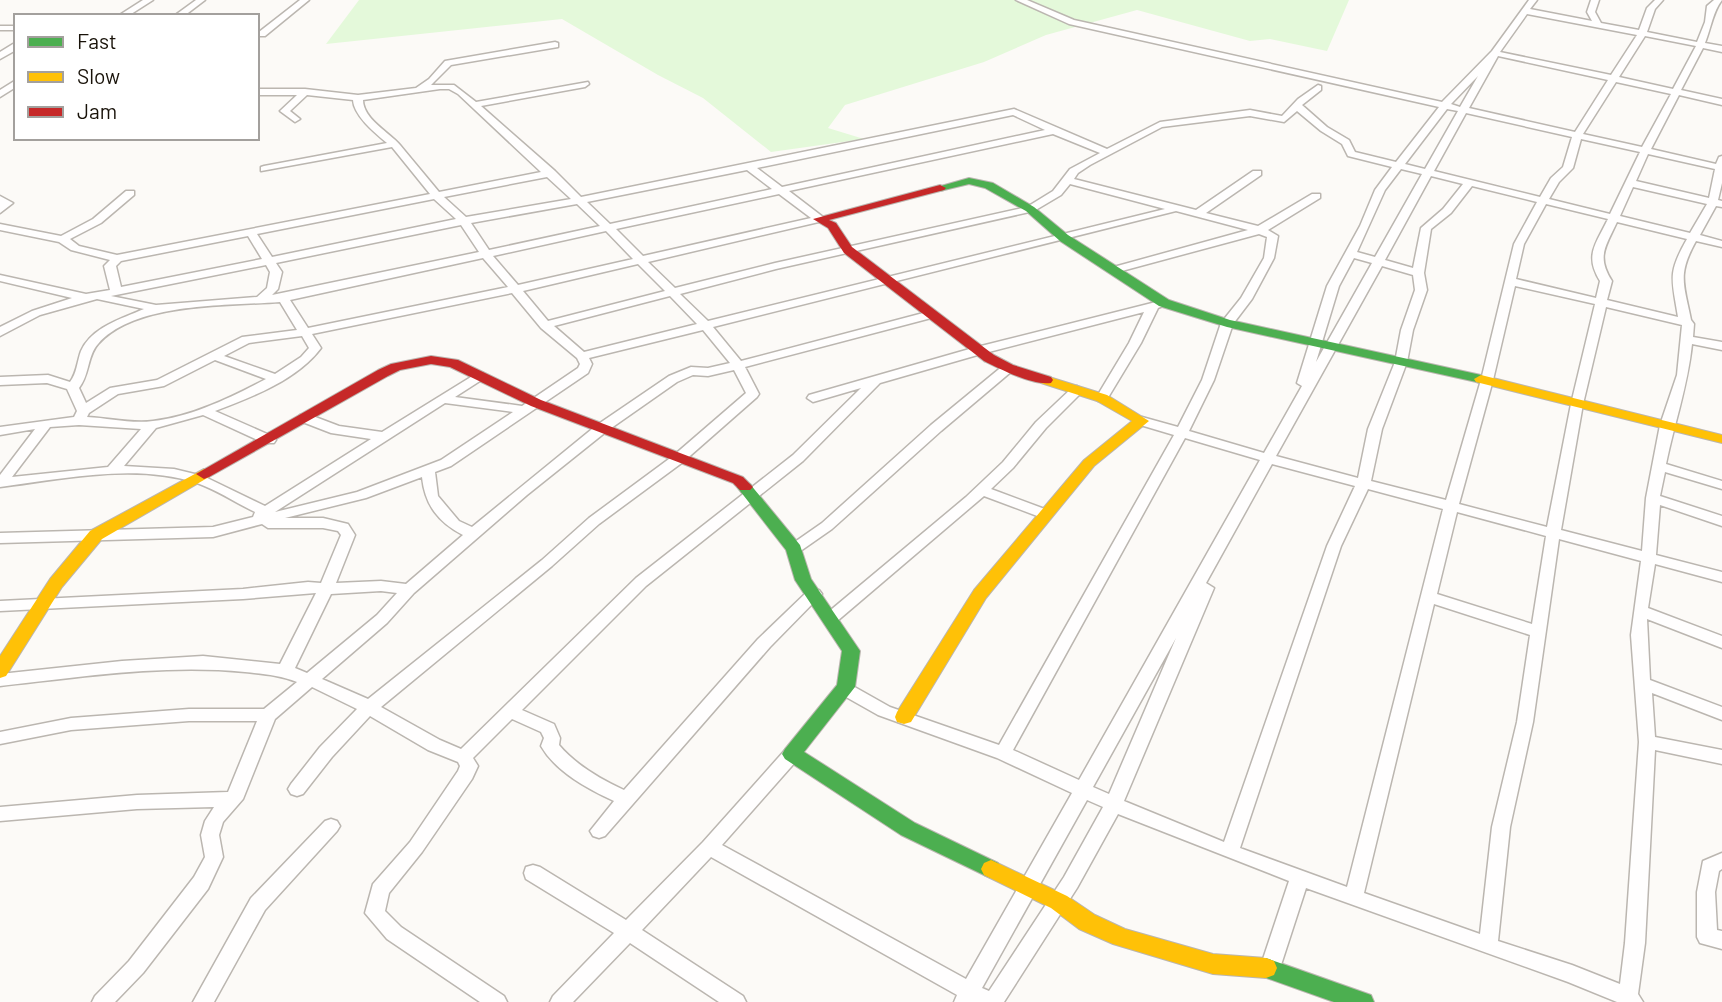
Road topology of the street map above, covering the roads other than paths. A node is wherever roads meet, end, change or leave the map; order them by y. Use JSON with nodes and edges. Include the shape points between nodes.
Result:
{"nodes":[{"id":1,"x":149,"y":0,"type":"edge"},
{"id":2,"x":201,"y":0,"type":"edge"},
{"id":3,"x":305,"y":0,"type":"edge"},
{"id":4,"x":1020,"y":0,"type":"edge"},
{"id":5,"x":1595,"y":0,"type":"edge"},
{"id":6,"x":1658,"y":0,"type":"edge"},
{"id":7,"x":1719,"y":0,"type":"edge"},
{"id":8,"x":1530,"y":6,"type":"edge"},
{"id":9,"x":125,"y":14,"type":"edge"},
{"id":10,"x":181,"y":14,"type":"edge"},
{"id":11,"x":1598,"y":25,"type":"junction"},
{"id":12,"x":1642,"y":34,"type":"junction"},
{"id":13,"x":259,"y":35,"type":"edge"},
{"id":14,"x":1700,"y":44,"type":"junction"},
{"id":15,"x":555,"y":45,"type":"dead end"},
{"id":16,"x":1722,"y":49,"type":"edge"},
{"id":17,"x":1495,"y":53,"type":"junction"},
{"id":18,"x":1612,"y":80,"type":"junction"},
{"id":19,"x":585,"y":84,"type":"dead end"},
{"id":20,"x":1318,"y":88,"type":"dead end"},
{"id":21,"x":418,"y":90,"type":"junction"},
{"id":22,"x":259,"y":92,"type":"edge"},
{"id":23,"x":305,"y":92,"type":"junction"},
{"id":24,"x":1675,"y":92,"type":"junction"},
{"id":25,"x":358,"y":98,"type":"junction"},
{"id":26,"x":1722,"y":102,"type":"edge"},
{"id":27,"x":474,"y":105,"type":"junction"},
{"id":28,"x":1445,"y":105,"type":"junction"},
{"id":29,"x":1297,"y":106,"type":"junction"},
{"id":30,"x":295,"y":119,"type":"dead end"},
{"id":31,"x":1054,"y":131,"type":"junction"},
{"id":32,"x":1577,"y":136,"type":"junction"},
{"id":33,"x":394,"y":144,"type":"junction"},
{"id":34,"x":1645,"y":151,"type":"junction"},
{"id":35,"x":1107,"y":152,"type":"junction"},
{"id":36,"x":747,"y":165,"type":"junction"},
{"id":37,"x":1721,"y":165,"type":"edge"},
{"id":38,"x":1397,"y":166,"type":"junction"},
{"id":39,"x":264,"y":169,"type":"dead end"},
{"id":40,"x":551,"y":173,"type":"junction"},
{"id":41,"x":1257,"y":173,"type":"dead end"},
{"id":42,"x":1068,"y":180,"type":"junction"},
{"id":43,"x":1469,"y":183,"type":"junction"},
{"id":44,"x":1630,"y":183,"type":"junction"},
{"id":45,"x":780,"y":190,"type":"junction"},
{"id":46,"x":130,"y":193,"type":"dead end"},
{"id":47,"x":436,"y":195,"type":"junction"},
{"id":48,"x":1317,"y":196,"type":"dead end"},
{"id":49,"x":0,"y":199,"type":"edge"},
{"id":50,"x":579,"y":201,"type":"junction"},
{"id":51,"x":1544,"y":201,"type":"junction"},
{"id":52,"x":1717,"y":203,"type":"edge"},
{"id":53,"x":1030,"y":209,"type":"junction"},
{"id":54,"x":1176,"y":209,"type":"junction"},
{"id":55,"x":0,"y":210,"type":"edge"},
{"id":56,"x":1196,"y":215,"type":"junction"},
{"id":57,"x":819,"y":219,"type":"junction"},
{"id":58,"x":1616,"y":219,"type":"junction"},
{"id":59,"x":464,"y":221,"type":"junction"},
{"id":60,"x":0,"y":227,"type":"edge"},
{"id":61,"x":610,"y":229,"type":"junction"},
{"id":62,"x":250,"y":230,"type":"junction"},
{"id":63,"x":1260,"y":230,"type":"junction"},
{"id":64,"x":1064,"y":238,"type":"junction"},
{"id":65,"x":1692,"y":238,"type":"junction"},
{"id":66,"x":62,"y":239,"type":"junction"},
{"id":67,"x":1722,"y":244,"type":"edge"},
{"id":68,"x":848,"y":250,"type":"junction"},
{"id":69,"x":1349,"y":253,"type":"junction"},
{"id":70,"x":486,"y":254,"type":"junction"},
{"id":71,"x":117,"y":258,"type":"junction"},
{"id":72,"x":640,"y":260,"type":"junction"},
{"id":73,"x":268,"y":262,"type":"junction"},
{"id":74,"x":1114,"y":271,"type":"junction"},
{"id":75,"x":1418,"y":274,"type":"junction"},
{"id":76,"x":0,"y":278,"type":"edge"},
{"id":77,"x":890,"y":281,"type":"junction"},
{"id":78,"x":1510,"y":281,"type":"junction"},
{"id":79,"x":516,"y":289,"type":"junction"},
{"id":80,"x":116,"y":292,"type":"junction"},
{"id":81,"x":672,"y":292,"type":"junction"},
{"id":82,"x":92,"y":297,"type":"junction"},
{"id":83,"x":283,"y":298,"type":"junction"},
{"id":84,"x":260,"y":300,"type":"junction"},
{"id":85,"x":1601,"y":302,"type":"junction"},
{"id":86,"x":1158,"y":304,"type":"junction"},
{"id":87,"x":156,"y":308,"type":"junction"},
{"id":88,"x":931,"y":316,"type":"junction"},
{"id":89,"x":1685,"y":322,"type":"junction"},
{"id":90,"x":1227,"y":323,"type":"junction"},
{"id":91,"x":545,"y":325,"type":"junction"},
{"id":92,"x":705,"y":326,"type":"junction"},
{"id":93,"x":0,"y":332,"type":"edge"},
{"id":94,"x":307,"y":332,"type":"junction"},
{"id":95,"x":1688,"y":340,"type":"junction"},
{"id":96,"x":1317,"y":343,"type":"junction"},
{"id":97,"x":1722,"y":346,"type":"edge"},
{"id":98,"x":978,"y":351,"type":"junction"},
{"id":99,"x":214,"y":356,"type":"junction"},
{"id":100,"x":582,"y":356,"type":"junction"},
{"id":101,"x":1401,"y":362,"type":"junction"},
{"id":102,"x":739,"y":365,"type":"junction"},
{"id":103,"x":1008,"y":368,"type":"junction"},
{"id":104,"x":479,"y":376,"type":"junction"},
{"id":105,"x":275,"y":378,"type":"junction"},
{"id":106,"x":1487,"y":380,"type":"junction"},
{"id":107,"x":0,"y":381,"type":"edge"},
{"id":108,"x":875,"y":382,"type":"junction"},
{"id":109,"x":72,"y":387,"type":"junction"},
{"id":110,"x":1077,"y":390,"type":"junction"},
{"id":111,"x":444,"y":398,"type":"junction"},
{"id":112,"x":813,"y":398,"type":"dead end"},
{"id":113,"x":1102,"y":398,"type":"junction"},
{"id":114,"x":1577,"y":404,"type":"junction"},
{"id":115,"x":530,"y":406,"type":"junction"},
{"id":116,"x":205,"y":411,"type":"junction"},
{"id":117,"x":81,"y":416,"type":"junction"},
{"id":118,"x":305,"y":418,"type":"junction"},
{"id":119,"x":1142,"y":421,"type":"junction"},
{"id":120,"x":45,"y":425,"type":"junction"},
{"id":121,"x":152,"y":425,"type":"junction"},
{"id":122,"x":1667,"y":425,"type":"junction"},
{"id":123,"x":603,"y":428,"type":"junction"},
{"id":124,"x":0,"y":431,"type":"edge"},
{"id":125,"x":1182,"y":432,"type":"junction"},
{"id":126,"x":381,"y":436,"type":"junction"},
{"id":127,"x":1722,"y":439,"type":"edge"},
{"id":128,"x":269,"y":440,"type":"junction"},
{"id":129,"x":678,"y":459,"type":"junction"},
{"id":130,"x":1269,"y":459,"type":"junction"},
{"id":131,"x":1661,"y":467,"type":"junction"},
{"id":132,"x":112,"y":471,"type":"junction"},
{"id":133,"x":428,"y":472,"type":"junction"},
{"id":134,"x":198,"y":479,"type":"junction"},
{"id":135,"x":0,"y":483,"type":"edge"},
{"id":136,"x":1363,"y":484,"type":"junction"},
{"id":137,"x":1722,"y":485,"type":"edge"},
{"id":138,"x":982,"y":490,"type":"junction"},
{"id":139,"x":753,"y":494,"type":"junction"},
{"id":140,"x":1653,"y":498,"type":"junction"},
{"id":141,"x":1451,"y":506,"type":"junction"},
{"id":142,"x":265,"y":512,"type":"junction"},
{"id":143,"x":1045,"y":514,"type":"junction"},
{"id":144,"x":1722,"y":521,"type":"edge"},
{"id":145,"x":249,"y":522,"type":"junction"},
{"id":146,"x":473,"y":534,"type":"junction"},
{"id":147,"x":1553,"y":534,"type":"junction"},
{"id":148,"x":96,"y":535,"type":"junction"},
{"id":149,"x":0,"y":538,"type":"edge"},
{"id":150,"x":794,"y":549,"type":"junction"},
{"id":151,"x":1649,"y":559,"type":"junction"},
{"id":152,"x":1722,"y":577,"type":"edge"},
{"id":153,"x":326,"y":589,"type":"junction"},
{"id":154,"x":409,"y":589,"type":"junction"},
{"id":155,"x":814,"y":594,"type":"junction"},
{"id":156,"x":1428,"y":597,"type":"junction"},
{"id":157,"x":41,"y":604,"type":"junction"},
{"id":158,"x":0,"y":606,"type":"edge"},
{"id":159,"x":1641,"y":611,"type":"junction"},
{"id":160,"x":831,"y":618,"type":"junction"},
{"id":161,"x":1539,"y":632,"type":"junction"},
{"id":162,"x":1722,"y":642,"type":"edge"},
{"id":163,"x":0,"y":670,"type":"edge"},
{"id":164,"x":284,"y":670,"type":"junction"},
{"id":165,"x":0,"y":680,"type":"edge"},
{"id":166,"x":307,"y":680,"type":"junction"},
{"id":167,"x":1644,"y":684,"type":"junction"},
{"id":168,"x":845,"y":689,"type":"junction"},
{"id":169,"x":369,"y":707,"type":"junction"},
{"id":170,"x":509,"y":711,"type":"junction"},
{"id":171,"x":1722,"y":714,"type":"edge"},
{"id":172,"x":268,"y":715,"type":"junction"},
{"id":173,"x":904,"y":717,"type":"junction"},
{"id":174,"x":0,"y":738,"type":"edge"},
{"id":175,"x":1647,"y":742,"type":"junction"},
{"id":176,"x":1003,"y":753,"type":"junction"},
{"id":177,"x":792,"y":754,"type":"junction"},
{"id":178,"x":464,"y":757,"type":"junction"},
{"id":179,"x":1722,"y":757,"type":"edge"},
{"id":180,"x":297,"y":789,"type":"dead end"},
{"id":181,"x":234,"y":799,"type":"junction"},
{"id":182,"x":627,"y":799,"type":"junction"},
{"id":183,"x":1113,"y":804,"type":"junction"},
{"id":184,"x":0,"y":814,"type":"edge"},
{"id":185,"x":331,"y":826,"type":"dead end"},
{"id":186,"x":599,"y":831,"type":"dead end"},
{"id":187,"x":709,"y":847,"type":"junction"},
{"id":188,"x":1230,"y":852,"type":"junction"},
{"id":189,"x":1722,"y":861,"type":"edge"},
{"id":190,"x":533,"y":873,"type":"dead end"},
{"id":191,"x":1300,"y":876,"type":"junction"},
{"id":192,"x":1353,"y":897,"type":"junction"},
{"id":193,"x":1059,"y":902,"type":"junction"},
{"id":194,"x":629,"y":932,"type":"junction"},
{"id":195,"x":1722,"y":940,"type":"edge"},
{"id":196,"x":1488,"y":946,"type":"junction"},
{"id":197,"x":1270,"y":968,"type":"junction"},
{"id":198,"x":1631,"y":1000,"type":"edge"},
{"id":199,"x":205,"y":1001,"type":"edge"},
{"id":200,"x":102,"y":1002,"type":"edge"},
{"id":201,"x":497,"y":1002,"type":"edge"},
{"id":202,"x":560,"y":1002,"type":"edge"},
{"id":203,"x":736,"y":1002,"type":"edge"},
{"id":204,"x":964,"y":1002,"type":"edge"},
{"id":205,"x":991,"y":1002,"type":"edge"},
{"id":206,"x":1363,"y":1002,"type":"edge"}],
"edges":[{"from":1,"to":9,"type":"street"},
{"from":2,"to":10,"type":"street"},
{"from":3,"to":13,"type":"street"},
{"from":4,"to":28,"type":"street","via":[[1073,22]]},
{"from":5,"to":11,"type":"street","via":[[1591,12]]},
{"from":6,"to":12,"type":"street"},
{"from":7,"to":14,"type":"street","via":[[1711,6]]},
{"from":8,"to":11,"type":"street"},
{"from":8,"to":17,"type":"street"},
{"from":11,"to":12,"type":"street"},
{"from":12,"to":14,"type":"street"},
{"from":12,"to":18,"type":"street"},
{"from":14,"to":16,"type":"street"},
{"from":14,"to":24,"type":"street"},
{"from":15,"to":21,"type":"street","via":[[448,63]]},
{"from":17,"to":18,"type":"street"},
{"from":17,"to":28,"type":"street"},
{"from":17,"to":204,"type":"street"},
{"from":18,"to":24,"type":"street"},
{"from":18,"to":32,"type":"street"},
{"from":19,"to":27,"type":"street"},
{"from":20,"to":29,"type":"street"},
{"from":21,"to":25,"type":"street"},
{"from":21,"to":27,"type":"street","via":[[452,86]]},
{"from":22,"to":23,"type":"street"},
{"from":23,"to":25,"type":"street"},
{"from":23,"to":30,"type":"street","via":[[285,111]]},
{"from":24,"to":26,"type":"street"},
{"from":24,"to":34,"type":"street"},
{"from":25,"to":33,"type":"street","via":[[358,106],[375,128]]},
{"from":27,"to":40,"type":"street"},
{"from":28,"to":32,"type":"street"},
{"from":28,"to":38,"type":"street"},
{"from":29,"to":35,"type":"street","via":[[1284,119],[1250,113],[1160,125]]},
{"from":29,"to":38,"type":"street","via":[[1346,142],[1351,154]]},
{"from":31,"to":35,"type":"street"},
{"from":31,"to":36,"type":"street","via":[[1014,111]]},
{"from":31,"to":45,"type":"street"},
{"from":32,"to":34,"type":"street"},
{"from":32,"to":51,"type":"street","via":[[1567,168]]},
{"from":33,"to":39,"type":"street"},
{"from":33,"to":47,"type":"street"},
{"from":34,"to":37,"type":"street"},
{"from":34,"to":44,"type":"street"},
{"from":35,"to":42,"type":"street"},
{"from":36,"to":45,"type":"street"},
{"from":36,"to":50,"type":"street"},
{"from":37,"to":52,"type":"street"},
{"from":38,"to":43,"type":"street"},
{"from":38,"to":69,"type":"street"},
{"from":40,"to":47,"type":"street"},
{"from":40,"to":50,"type":"street"},
{"from":41,"to":56,"type":"street"},
{"from":42,"to":53,"type":"street","via":[[1057,193]]},
{"from":42,"to":54,"type":"street"},
{"from":43,"to":51,"type":"street"},
{"from":43,"to":75,"type":"street","via":[[1426,228]]},
{"from":44,"to":52,"type":"street"},
{"from":44,"to":58,"type":"street"},
{"from":45,"to":57,"type":"street"},
{"from":45,"to":61,"type":"street"},
{"from":46,"to":66,"type":"street","via":[[97,220]]},
{"from":47,"to":59,"type":"street"},
{"from":47,"to":62,"type":"street"},
{"from":48,"to":63,"type":"street"},
{"from":49,"to":55,"type":"street","via":[[8,203]]},
{"from":50,"to":59,"type":"street"},
{"from":50,"to":61,"type":"street"},
{"from":51,"to":58,"type":"street"},
{"from":51,"to":78,"type":"street","via":[[1519,244]]},
{"from":52,"to":65,"type":"street"},
{"from":53,"to":57,"type":"street","via":[[989,185],[969,181]]},
{"from":53,"to":64,"type":"street"},
{"from":53,"to":68,"type":"street"},
{"from":54,"to":56,"type":"street"},
{"from":54,"to":64,"type":"street"},
{"from":56,"to":63,"type":"street"},
{"from":57,"to":68,"type":"street","via":[[832,226]]},
{"from":57,"to":72,"type":"street"},
{"from":58,"to":65,"type":"street"},
{"from":58,"to":85,"type":"street","via":[[1596,256],[1606,281]]},
{"from":59,"to":70,"type":"street"},
{"from":59,"to":73,"type":"street"},
{"from":60,"to":66,"type":"street"},
{"from":61,"to":70,"type":"street"},
{"from":61,"to":72,"type":"street"},
{"from":62,"to":71,"type":"street"},
{"from":62,"to":73,"type":"street"},
{"from":63,"to":74,"type":"street"},
{"from":63,"to":90,"type":"street","via":[[1273,236],[1269,258]]},
{"from":64,"to":74,"type":"street"},
{"from":64,"to":77,"type":"street"},
{"from":65,"to":67,"type":"street"},
{"from":65,"to":89,"type":"street","via":[[1677,273]]},
{"from":66,"to":71,"type":"street","via":[[75,248]]},
{"from":68,"to":77,"type":"street"},
{"from":68,"to":81,"type":"street"},
{"from":69,"to":75,"type":"street"},
{"from":69,"to":96,"type":"street","via":[[1333,286]]},
{"from":70,"to":79,"type":"street"},
{"from":70,"to":83,"type":"street"},
{"from":71,"to":80,"type":"street","via":[[110,266]]},
{"from":72,"to":79,"type":"street"},
{"from":72,"to":81,"type":"street"},
{"from":73,"to":80,"type":"street"},
{"from":73,"to":84,"type":"street","via":[[276,272],[275,279]]},
{"from":74,"to":86,"type":"street"},
{"from":75,"to":101,"type":"street","via":[[1421,290]]},
{"from":76,"to":82,"type":"street"},
{"from":77,"to":88,"type":"street"},
{"from":77,"to":92,"type":"street"},
{"from":78,"to":85,"type":"street"},
{"from":78,"to":106,"type":"street"},
{"from":79,"to":91,"type":"street"},
{"from":79,"to":94,"type":"street"},
{"from":80,"to":82,"type":"street"},
{"from":81,"to":91,"type":"street"},
{"from":81,"to":92,"type":"street"},
{"from":82,"to":87,"type":"street"},
{"from":82,"to":93,"type":"street","via":[[36,313]]},
{"from":83,"to":84,"type":"street"},
{"from":83,"to":94,"type":"street"},
{"from":84,"to":87,"type":"street"},
{"from":85,"to":89,"type":"street"},
{"from":85,"to":114,"type":"street"},
{"from":86,"to":90,"type":"street"},
{"from":86,"to":98,"type":"street"},
{"from":86,"to":113,"type":"street"},
{"from":87,"to":109,"type":"street","via":[[96,340],[88,350],[83,374]]},
{"from":88,"to":98,"type":"street"},
{"from":88,"to":102,"type":"street"},
{"from":89,"to":95,"type":"street"},
{"from":90,"to":96,"type":"street"},
{"from":90,"to":125,"type":"street","via":[[1208,380]]},
{"from":91,"to":100,"type":"street"},
{"from":92,"to":100,"type":"street"},
{"from":92,"to":102,"type":"street"},
{"from":94,"to":99,"type":"street","via":[[247,340]]},
{"from":94,"to":105,"type":"street","via":[[315,348],[310,358]]},
{"from":95,"to":97,"type":"street"},
{"from":95,"to":122,"type":"street"},
{"from":96,"to":101,"type":"street"},
{"from":96,"to":130,"type":"street"},
{"from":98,"to":103,"type":"street"},
{"from":98,"to":108,"type":"street"},
{"from":99,"to":105,"type":"street"},
{"from":99,"to":117,"type":"street","via":[[160,383],[114,391]]},
{"from":100,"to":115,"type":"street","via":[[584,370]]},
{"from":101,"to":106,"type":"street"},
{"from":101,"to":136,"type":"street","via":[[1375,429]]},
{"from":102,"to":123,"type":"street","via":[[691,371],[673,379]]},
{"from":102,"to":129,"type":"street","via":[[753,394]]},
{"from":103,"to":110,"type":"street"},
{"from":103,"to":150,"type":"street","via":[[827,526]]},
{"from":104,"to":111,"type":"street"},
{"from":104,"to":115,"type":"street"},
{"from":104,"to":118,"type":"street","via":[[439,360],[413,362],[383,373]]},
{"from":105,"to":116,"type":"street"},
{"from":106,"to":114,"type":"street"},
{"from":106,"to":141,"type":"street"},
{"from":107,"to":109,"type":"street","via":[[48,379]]},
{"from":108,"to":112,"type":"street"},
{"from":108,"to":139,"type":"street","via":[[798,458]]},
{"from":109,"to":117,"type":"street"},
{"from":110,"to":113,"type":"street"},
{"from":110,"to":138,"type":"street"},
{"from":111,"to":115,"type":"street"},
{"from":111,"to":126,"type":"street"},
{"from":113,"to":119,"type":"street"},
{"from":114,"to":122,"type":"street"},
{"from":114,"to":147,"type":"street"},
{"from":115,"to":123,"type":"street"},
{"from":115,"to":133,"type":"street"},
{"from":116,"to":121,"type":"street"},
{"from":116,"to":128,"type":"street"},
{"from":117,"to":120,"type":"street"},
{"from":117,"to":121,"type":"street"},
{"from":118,"to":126,"type":"street","via":[[336,430]]},
{"from":118,"to":128,"type":"street"},
{"from":119,"to":125,"type":"street"},
{"from":119,"to":143,"type":"street","via":[[1089,463]]},
{"from":120,"to":124,"type":"street"},
{"from":120,"to":135,"type":"street"},
{"from":121,"to":132,"type":"street"},
{"from":122,"to":127,"type":"street"},
{"from":122,"to":131,"type":"street"},
{"from":123,"to":129,"type":"street"},
{"from":123,"to":146,"type":"street"},
{"from":125,"to":130,"type":"street"},
{"from":125,"to":176,"type":"street"},
{"from":126,"to":142,"type":"street"},
{"from":128,"to":134,"type":"street"},
{"from":129,"to":139,"type":"street","via":[[738,480]]},
{"from":129,"to":169,"type":"street","via":[[594,521]]},
{"from":130,"to":136,"type":"street"},
{"from":130,"to":183,"type":"street","via":[[1197,607]]},
{"from":131,"to":137,"type":"street"},
{"from":131,"to":140,"type":"street"},
{"from":132,"to":134,"type":"street","via":[[155,471]]},
{"from":132,"to":135,"type":"street"},
{"from":133,"to":145,"type":"street","via":[[361,495]]},
{"from":133,"to":146,"type":"street","via":[[431,497],[454,524]]},
{"from":134,"to":142,"type":"street"},
{"from":134,"to":148,"type":"street"},
{"from":136,"to":141,"type":"street"},
{"from":136,"to":188,"type":"street","via":[[1334,546]]},
{"from":138,"to":143,"type":"street"},
{"from":138,"to":160,"type":"street"},
{"from":139,"to":150,"type":"street"},
{"from":139,"to":170,"type":"street","via":[[641,582]]},
{"from":140,"to":144,"type":"street"},
{"from":140,"to":151,"type":"street"},
{"from":141,"to":147,"type":"street"},
{"from":141,"to":156,"type":"street"},
{"from":142,"to":145,"type":"street"},
{"from":143,"to":173,"type":"street","via":[[980,594]]},
{"from":145,"to":148,"type":"street","via":[[213,532]]},
{"from":145,"to":153,"type":"street","via":[[343,527],[348,535]]},
{"from":146,"to":154,"type":"street"},
{"from":147,"to":151,"type":"street"},
{"from":147,"to":161,"type":"street"},
{"from":148,"to":149,"type":"street"},
{"from":148,"to":157,"type":"street"},
{"from":150,"to":155,"type":"street","via":[[803,580]]},
{"from":151,"to":152,"type":"street"},
{"from":151,"to":159,"type":"street"},
{"from":153,"to":154,"type":"street"},
{"from":153,"to":157,"type":"street"},
{"from":153,"to":164,"type":"street"},
{"from":154,"to":166,"type":"street","via":[[382,619]]},
{"from":155,"to":160,"type":"street"},
{"from":155,"to":182,"type":"street","via":[[764,643]]},
{"from":156,"to":161,"type":"street"},
{"from":156,"to":192,"type":"street"},
{"from":157,"to":158,"type":"street"},
{"from":157,"to":163,"type":"street"},
{"from":159,"to":162,"type":"street"},
{"from":159,"to":167,"type":"street"},
{"from":160,"to":168,"type":"street","via":[[851,651]]},
{"from":161,"to":196,"type":"street","via":[[1501,827]]},
{"from":164,"to":165,"type":"street","via":[[204,662]]},
{"from":164,"to":166,"type":"street"},
{"from":166,"to":169,"type":"street"},
{"from":166,"to":172,"type":"street"},
{"from":167,"to":171,"type":"street"},
{"from":167,"to":175,"type":"street"},
{"from":168,"to":173,"type":"street"},
{"from":168,"to":177,"type":"street"},
{"from":169,"to":178,"type":"street"},
{"from":169,"to":180,"type":"street"},
{"from":170,"to":178,"type":"street"},
{"from":170,"to":182,"type":"street","via":[[548,728],[550,746],[560,759],[600,787]]},
{"from":172,"to":174,"type":"street","via":[[189,715],[71,724]]},
{"from":172,"to":181,"type":"street"},
{"from":173,"to":176,"type":"street"},
{"from":175,"to":179,"type":"street"},
{"from":175,"to":198,"type":"street"},
{"from":176,"to":183,"type":"street"},
{"from":177,"to":187,"type":"street"},
{"from":177,"to":193,"type":"street","via":[[908,829]]},
{"from":178,"to":201,"type":"street","via":[[469,766],[466,774],[380,890],[375,913],[394,933]]},
{"from":181,"to":184,"type":"street"},
{"from":181,"to":200,"type":"street","via":[[214,821],[210,835],[214,857],[201,883],[145,957]]},
{"from":182,"to":186,"type":"street"},
{"from":183,"to":188,"type":"street"},
{"from":183,"to":193,"type":"street"},
{"from":185,"to":199,"type":"street","via":[[258,904]]},
{"from":187,"to":194,"type":"street"},
{"from":187,"to":205,"type":"street"},
{"from":188,"to":191,"type":"street"},
{"from":189,"to":195,"type":"street","via":[[1710,866],[1706,892],[1707,936]]},
{"from":190,"to":194,"type":"street"},
{"from":191,"to":192,"type":"street"},
{"from":191,"to":197,"type":"street"},
{"from":192,"to":196,"type":"street"},
{"from":193,"to":197,"type":"street","via":[[1087,922],[1121,937],[1213,964]]},
{"from":193,"to":205,"type":"street"},
{"from":194,"to":202,"type":"street"},
{"from":194,"to":203,"type":"street"},
{"from":196,"to":198,"type":"street"},
{"from":197,"to":206,"type":"street"}]}
